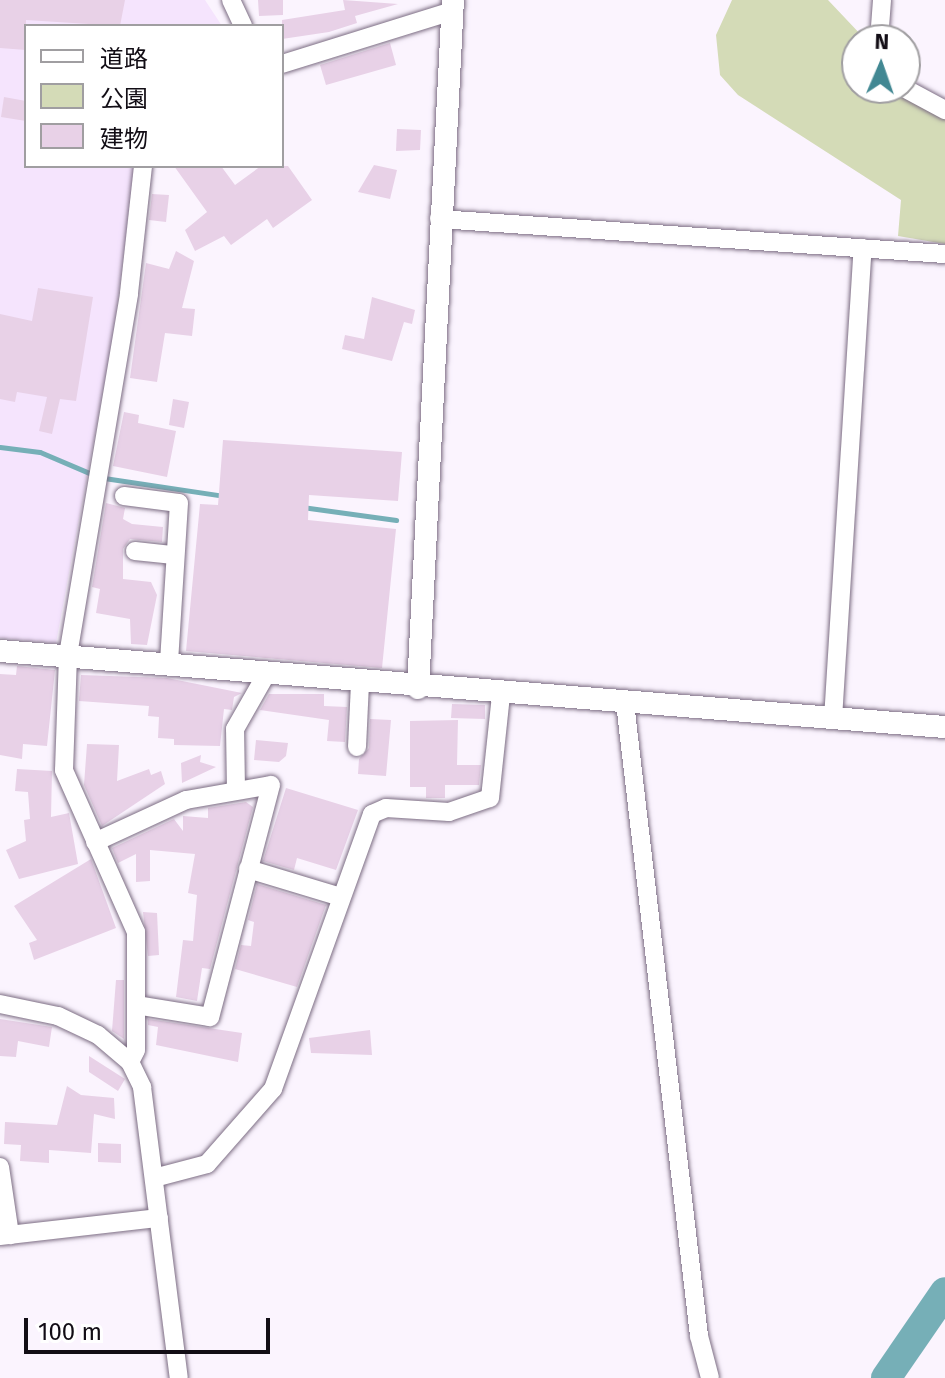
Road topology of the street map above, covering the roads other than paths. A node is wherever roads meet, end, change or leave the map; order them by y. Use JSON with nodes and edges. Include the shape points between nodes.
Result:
{"nodes":[{"id":1,"x":231,"y":0,"type":"edge"},
{"id":2,"x":882,"y":0,"type":"edge"},
{"id":3,"x":452,"y":5,"type":"edge"},
{"id":4,"x":242,"y":24,"type":"edge"},
{"id":5,"x":880,"y":24,"type":"edge"},
{"id":6,"x":284,"y":63,"type":"edge"},
{"id":7,"x":921,"y":97,"type":"edge"},
{"id":8,"x":945,"y":110,"type":"edge"},
{"id":9,"x":143,"y":168,"type":"edge"},
{"id":10,"x":439,"y":219,"type":"junction"},
{"id":11,"x":863,"y":248,"type":"junction"},
{"id":12,"x":945,"y":254,"type":"edge"},
{"id":13,"x":124,"y":496,"type":"dead end"},
{"id":14,"x":135,"y":551,"type":"dead end"},
{"id":15,"x":174,"y":555,"type":"junction"},
{"id":16,"x":0,"y":651,"type":"edge"},
{"id":17,"x":68,"y":655,"type":"junction"},
{"id":18,"x":169,"y":664,"type":"junction"},
{"id":19,"x":267,"y":673,"type":"junction"},
{"id":20,"x":360,"y":683,"type":"junction"},
{"id":21,"x":418,"y":688,"type":"junction"},
{"id":22,"x":501,"y":695,"type":"junction"},
{"id":23,"x":625,"y":703,"type":"junction"},
{"id":24,"x":833,"y":719,"type":"junction"},
{"id":25,"x":945,"y":727,"type":"edge"},
{"id":26,"x":357,"y":747,"type":"dead end"},
{"id":27,"x":236,"y":790,"type":"junction"},
{"id":28,"x":95,"y":842,"type":"junction"},
{"id":29,"x":248,"y":869,"type":"junction"},
{"id":30,"x":341,"y":897,"type":"junction"},
{"id":31,"x":0,"y":1004,"type":"edge"},
{"id":32,"x":136,"y":1005,"type":"junction"},
{"id":33,"x":130,"y":1062,"type":"junction"},
{"id":34,"x":0,"y":1167,"type":"edge"},
{"id":35,"x":154,"y":1178,"type":"junction"},
{"id":36,"x":159,"y":1218,"type":"junction"},
{"id":37,"x":5,"y":1235,"type":"edge"},
{"id":38,"x":179,"y":1378,"type":"edge"},
{"id":39,"x":710,"y":1378,"type":"edge"}],
"edges":[{"from":1,"to":4,"type":"street"},
{"from":2,"to":5,"type":"street"},
{"from":3,"to":6,"type":"street"},
{"from":3,"to":10,"type":"street"},
{"from":7,"to":8,"type":"street"},
{"from":9,"to":17,"type":"street","via":[[129,293]]},
{"from":10,"to":11,"type":"street"},
{"from":10,"to":21,"type":"street"},
{"from":11,"to":12,"type":"street"},
{"from":11,"to":24,"type":"street"},
{"from":13,"to":15,"type":"street","via":[[179,503]]},
{"from":14,"to":15,"type":"street"},
{"from":15,"to":18,"type":"street"},
{"from":16,"to":17,"type":"street"},
{"from":17,"to":18,"type":"street"},
{"from":17,"to":28,"type":"street","via":[[64,770]]},
{"from":18,"to":19,"type":"street"},
{"from":19,"to":20,"type":"street"},
{"from":19,"to":27,"type":"street","via":[[235,729]]},
{"from":20,"to":21,"type":"street"},
{"from":20,"to":26,"type":"street"},
{"from":21,"to":22,"type":"street"},
{"from":22,"to":23,"type":"street"},
{"from":22,"to":30,"type":"street","via":[[490,798],[449,812],[377,810]]},
{"from":23,"to":24,"type":"street"},
{"from":23,"to":39,"type":"street","via":[[697,1320]]},
{"from":24,"to":25,"type":"street"},
{"from":27,"to":28,"type":"street","via":[[186,800]]},
{"from":27,"to":29,"type":"street","via":[[271,785]]},
{"from":28,"to":32,"type":"street","via":[[136,932]]},
{"from":29,"to":30,"type":"street"},
{"from":29,"to":32,"type":"street","via":[[210,1017]]},
{"from":30,"to":35,"type":"street","via":[[273,1089],[207,1164]]},
{"from":31,"to":33,"type":"street","via":[[85,1028]]},
{"from":32,"to":33,"type":"street"},
{"from":33,"to":35,"type":"street","via":[[142,1087]]},
{"from":34,"to":37,"type":"street"},
{"from":35,"to":36,"type":"street"},
{"from":36,"to":37,"type":"street"},
{"from":36,"to":38,"type":"street"}]}
